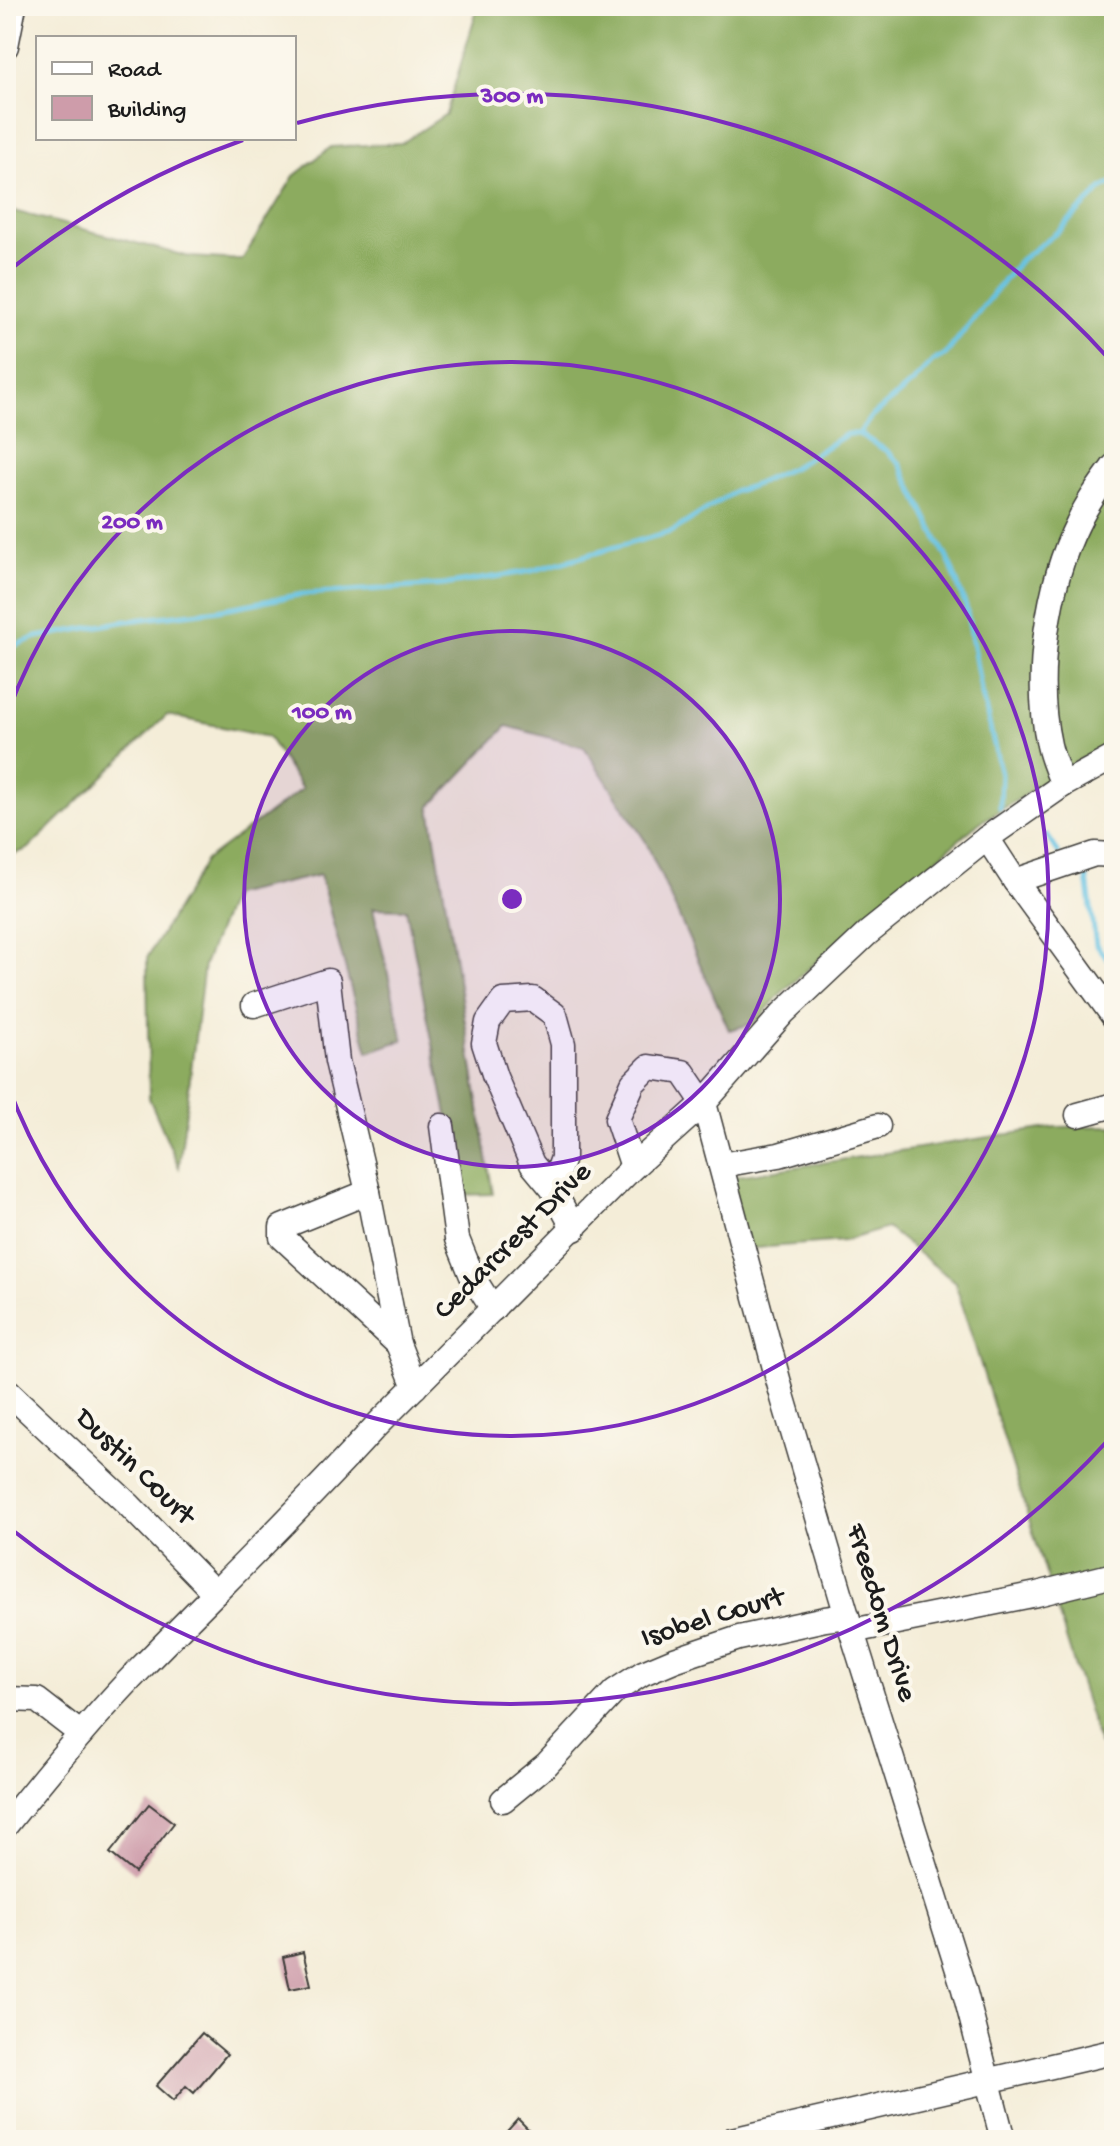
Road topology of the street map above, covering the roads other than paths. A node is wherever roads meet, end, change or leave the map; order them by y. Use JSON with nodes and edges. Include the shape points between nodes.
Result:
{"nodes":[{"id":1,"x":14,"y":6,"type":"edge"},
{"id":2,"x":6,"y":46,"type":"edge"},
{"id":3,"x":1114,"y":466,"type":"edge"},
{"id":4,"x":1114,"y":757,"type":"edge"},
{"id":5,"x":1063,"y":785,"type":"junction"},
{"id":6,"x":987,"y":838,"type":"junction"},
{"id":7,"x":1114,"y":855,"type":"edge"},
{"id":8,"x":1015,"y":881,"type":"junction"},
{"id":9,"x":254,"y":1005,"type":"dead end"},
{"id":10,"x":1114,"y":1017,"type":"edge"},
{"id":11,"x":704,"y":1103,"type":"junction"},
{"id":12,"x":1114,"y":1105,"type":"edge"},
{"id":13,"x":1078,"y":1115,"type":"dead end"},
{"id":14,"x":442,"y":1126,"type":"dead end"},
{"id":15,"x":878,"y":1126,"type":"dead end"},
{"id":16,"x":721,"y":1165,"type":"junction"},
{"id":17,"x":633,"y":1167,"type":"junction"},
{"id":18,"x":552,"y":1188,"type":"junction"},
{"id":19,"x":368,"y":1192,"type":"junction"},
{"id":20,"x":574,"y":1229,"type":"junction"},
{"id":21,"x":493,"y":1309,"type":"junction"},
{"id":22,"x":398,"y":1344,"type":"junction"},
{"id":23,"x":415,"y":1387,"type":"junction"},
{"id":24,"x":6,"y":1390,"type":"edge"},
{"id":25,"x":1114,"y":1575,"type":"edge"},
{"id":26,"x":215,"y":1593,"type":"junction"},
{"id":27,"x":849,"y":1624,"type":"junction"},
{"id":28,"x":6,"y":1699,"type":"edge"},
{"id":29,"x":81,"y":1734,"type":"junction"},
{"id":30,"x":503,"y":1800,"type":"dead end"},
{"id":31,"x":6,"y":1825,"type":"edge"},
{"id":32,"x":1112,"y":2052,"type":"dead end"},
{"id":33,"x":988,"y":2082,"type":"junction"},
{"id":34,"x":732,"y":2140,"type":"edge"},
{"id":35,"x":1003,"y":2140,"type":"edge"}],
"edges":[{"from":1,"to":2,"type":"street"},
{"from":3,"to":5,"type":"street","via":[[1079,520],[1061,567],[1045,648],[1044,714]]},
{"from":4,"to":5,"type":"street","name":"Cedarcrest Drive"},
{"from":5,"to":6,"type":"street","name":"Cedarcrest Drive"},
{"from":6,"to":8,"type":"street"},
{"from":6,"to":11,"type":"street","name":"Cedarcrest Drive","via":[[868,933],[802,994]]},
{"from":7,"to":8,"type":"street","via":[[1095,854]]},
{"from":8,"to":10,"type":"street"},
{"from":9,"to":19,"type":"street","via":[[328,981],[337,1061]]},
{"from":11,"to":16,"type":"street","name":"Freedom Drive"},
{"from":11,"to":17,"type":"street","name":"Cedarcrest Drive"},
{"from":11,"to":17,"type":"street","via":[[683,1072],[649,1067],[633,1083],[617,1119]]},
{"from":12,"to":13,"type":"street"},
{"from":14,"to":21,"type":"street","via":[[457,1239]]},
{"from":15,"to":16,"type":"street","via":[[779,1155]]},
{"from":16,"to":27,"type":"street","name":"Freedom Drive"},
{"from":17,"to":20,"type":"street","name":"Cedarcrest Drive"},
{"from":18,"to":18,"type":"street","via":[[532,1164],[484,1043],[488,1022],[503,1001],[533,999],[555,1015],[563,1044],[563,1158]]},
{"from":18,"to":20,"type":"street"},
{"from":19,"to":22,"type":"street"},
{"from":19,"to":22,"type":"street","via":[[282,1227],[282,1237]]},
{"from":20,"to":21,"type":"street","name":"Cedarcrest Drive"},
{"from":21,"to":23,"type":"street","name":"Cedarcrest Drive"},
{"from":22,"to":23,"type":"street"},
{"from":23,"to":26,"type":"street","name":"Cedarcrest Drive"},
{"from":24,"to":26,"type":"street","name":"Dustin Court"},
{"from":25,"to":27,"type":"street","name":"Isobel Court","via":[[1037,1594]]},
{"from":26,"to":29,"type":"street","name":"Cedarcrest Drive"},
{"from":27,"to":30,"type":"street","name":"Isobel Court","via":[[825,1619],[739,1638],[643,1673],[615,1691],[547,1764]]},
{"from":27,"to":33,"type":"street","name":"Freedom Drive"},
{"from":28,"to":29,"type":"street","via":[[37,1700]]},
{"from":29,"to":31,"type":"street","name":"Cedarcrest Drive"},
{"from":32,"to":33,"type":"street"},
{"from":33,"to":34,"type":"street"},
{"from":33,"to":35,"type":"street","name":"Freedom Drive"}]}
